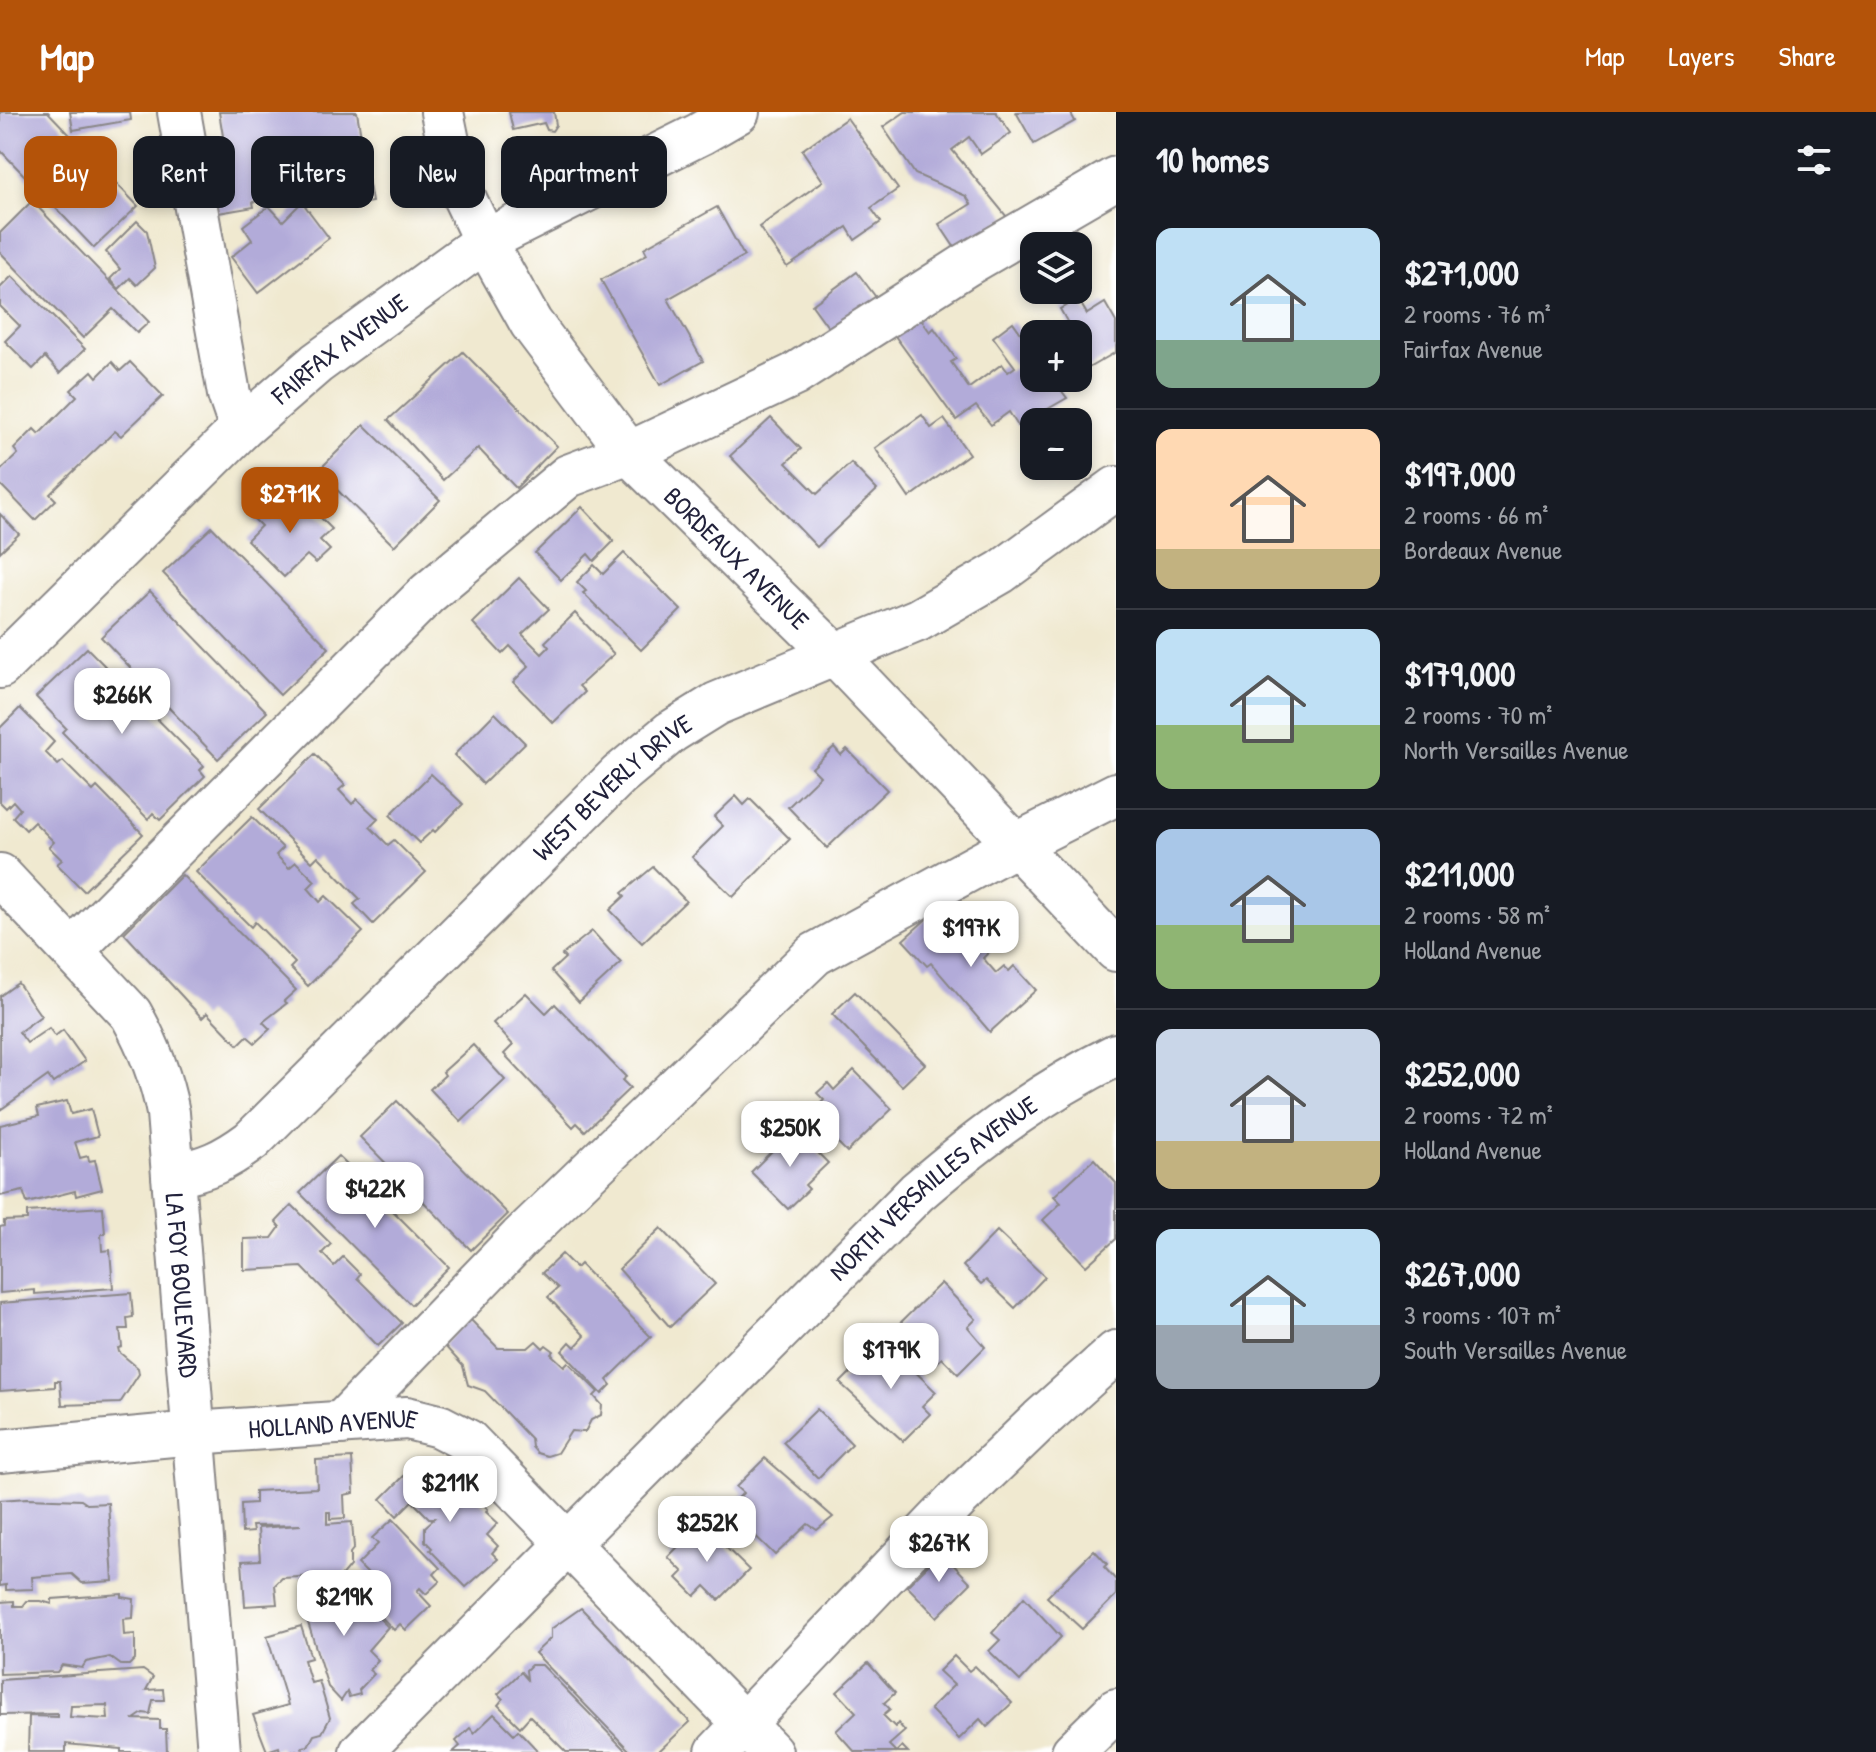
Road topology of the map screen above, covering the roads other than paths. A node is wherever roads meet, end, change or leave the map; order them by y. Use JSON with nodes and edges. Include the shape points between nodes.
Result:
{"nodes":[{"id":1,"x":179,"y":112,"type":"edge"},
{"id":2,"x":442,"y":112,"type":"edge"},
{"id":3,"x":738,"y":112,"type":"edge"},
{"id":4,"x":1116,"y":178,"type":"edge"},
{"id":5,"x":485,"y":241,"type":"junction"},
{"id":6,"x":241,"y":429,"type":"junction"},
{"id":7,"x":629,"y":453,"type":"junction"},
{"id":8,"x":1116,"y":488,"type":"edge"},
{"id":9,"x":836,"y":656,"type":"junction"},
{"id":10,"x":0,"y":667,"type":"edge"},
{"id":11,"x":1116,"y":794,"type":"edge"},
{"id":12,"x":1015,"y":845,"type":"junction"},
{"id":13,"x":0,"y":875,"type":"edge"},
{"id":14,"x":73,"y":950,"type":"junction"},
{"id":15,"x":1116,"y":950,"type":"edge"},
{"id":16,"x":1116,"y":1055,"type":"edge"},
{"id":17,"x":173,"y":1175,"type":"junction"},
{"id":18,"x":1116,"y":1352,"type":"edge"},
{"id":19,"x":341,"y":1423,"type":"junction"},
{"id":20,"x":194,"y":1433,"type":"junction"},
{"id":21,"x":0,"y":1451,"type":"edge"},
{"id":22,"x":568,"y":1545,"type":"junction"},
{"id":23,"x":1116,"y":1710,"type":"edge"},
{"id":24,"x":744,"y":1743,"type":"edge"},
{"id":25,"x":219,"y":1752,"type":"edge"},
{"id":26,"x":361,"y":1752,"type":"edge"},
{"id":27,"x":1073,"y":1752,"type":"edge"}],
"edges":[{"from":1,"to":6,"type":"street","via":[[229,394]]},
{"from":2,"to":5,"type":"street","name":"BORDEAUX AVENUE","via":[[463,195]]},
{"from":3,"to":5,"type":"street","name":"FAIRFAX AVENUE"},
{"from":4,"to":7,"type":"street","via":[[966,265],[794,375]]},
{"from":5,"to":6,"type":"street","name":"FAIRFAX AVENUE","via":[[317,363]]},
{"from":5,"to":7,"type":"street","name":"BORDEAUX AVENUE","via":[[531,323]]},
{"from":6,"to":10,"type":"street","name":"FAIRFAX AVENUE"},
{"from":7,"to":9,"type":"street","name":"BORDEAUX AVENUE"},
{"from":7,"to":14,"type":"street","via":[[568,476],[427,594]]},
{"from":8,"to":9,"type":"street","name":"WEST BEVERLY DRIVE","via":[[1001,572],[918,620]]},
{"from":9,"to":12,"type":"street","name":"BORDEAUX AVENUE"},
{"from":9,"to":17,"type":"street","name":"WEST BEVERLY DRIVE","via":[[716,704],[671,732],[619,775],[251,1141],[205,1169]]},
{"from":11,"to":12,"type":"street"},
{"from":12,"to":15,"type":"street","name":"BORDEAUX AVENUE"},
{"from":12,"to":19,"type":"street","via":[[815,954],[520,1238]]},
{"from":13,"to":14,"type":"street","name":"LA FOY BOULEVARD"},
{"from":14,"to":17,"type":"street","name":"LA FOY BOULEVARD","via":[[131,1014],[146,1041],[161,1076]]},
{"from":16,"to":22,"type":"street","name":"NORTH VERSAILLES AVENUE","via":[[1024,1106],[917,1192]]},
{"from":17,"to":20,"type":"street","name":"LA FOY BOULEVARD"},
{"from":18,"to":24,"type":"street","via":[[958,1499]]},
{"from":19,"to":20,"type":"street","name":"HOLLAND AVENUE"},
{"from":19,"to":22,"type":"street","name":"HOLLAND AVENUE","via":[[407,1418],[468,1441]]},
{"from":20,"to":21,"type":"street","name":"HOLLAND AVENUE"},
{"from":20,"to":25,"type":"street","name":"LA FOY BOULEVARD"},
{"from":22,"to":24,"type":"street","name":"HOLLAND AVENUE"},
{"from":22,"to":26,"type":"street","name":"NORTH VERSAILLES AVENUE"},
{"from":23,"to":27,"type":"street"}]}
